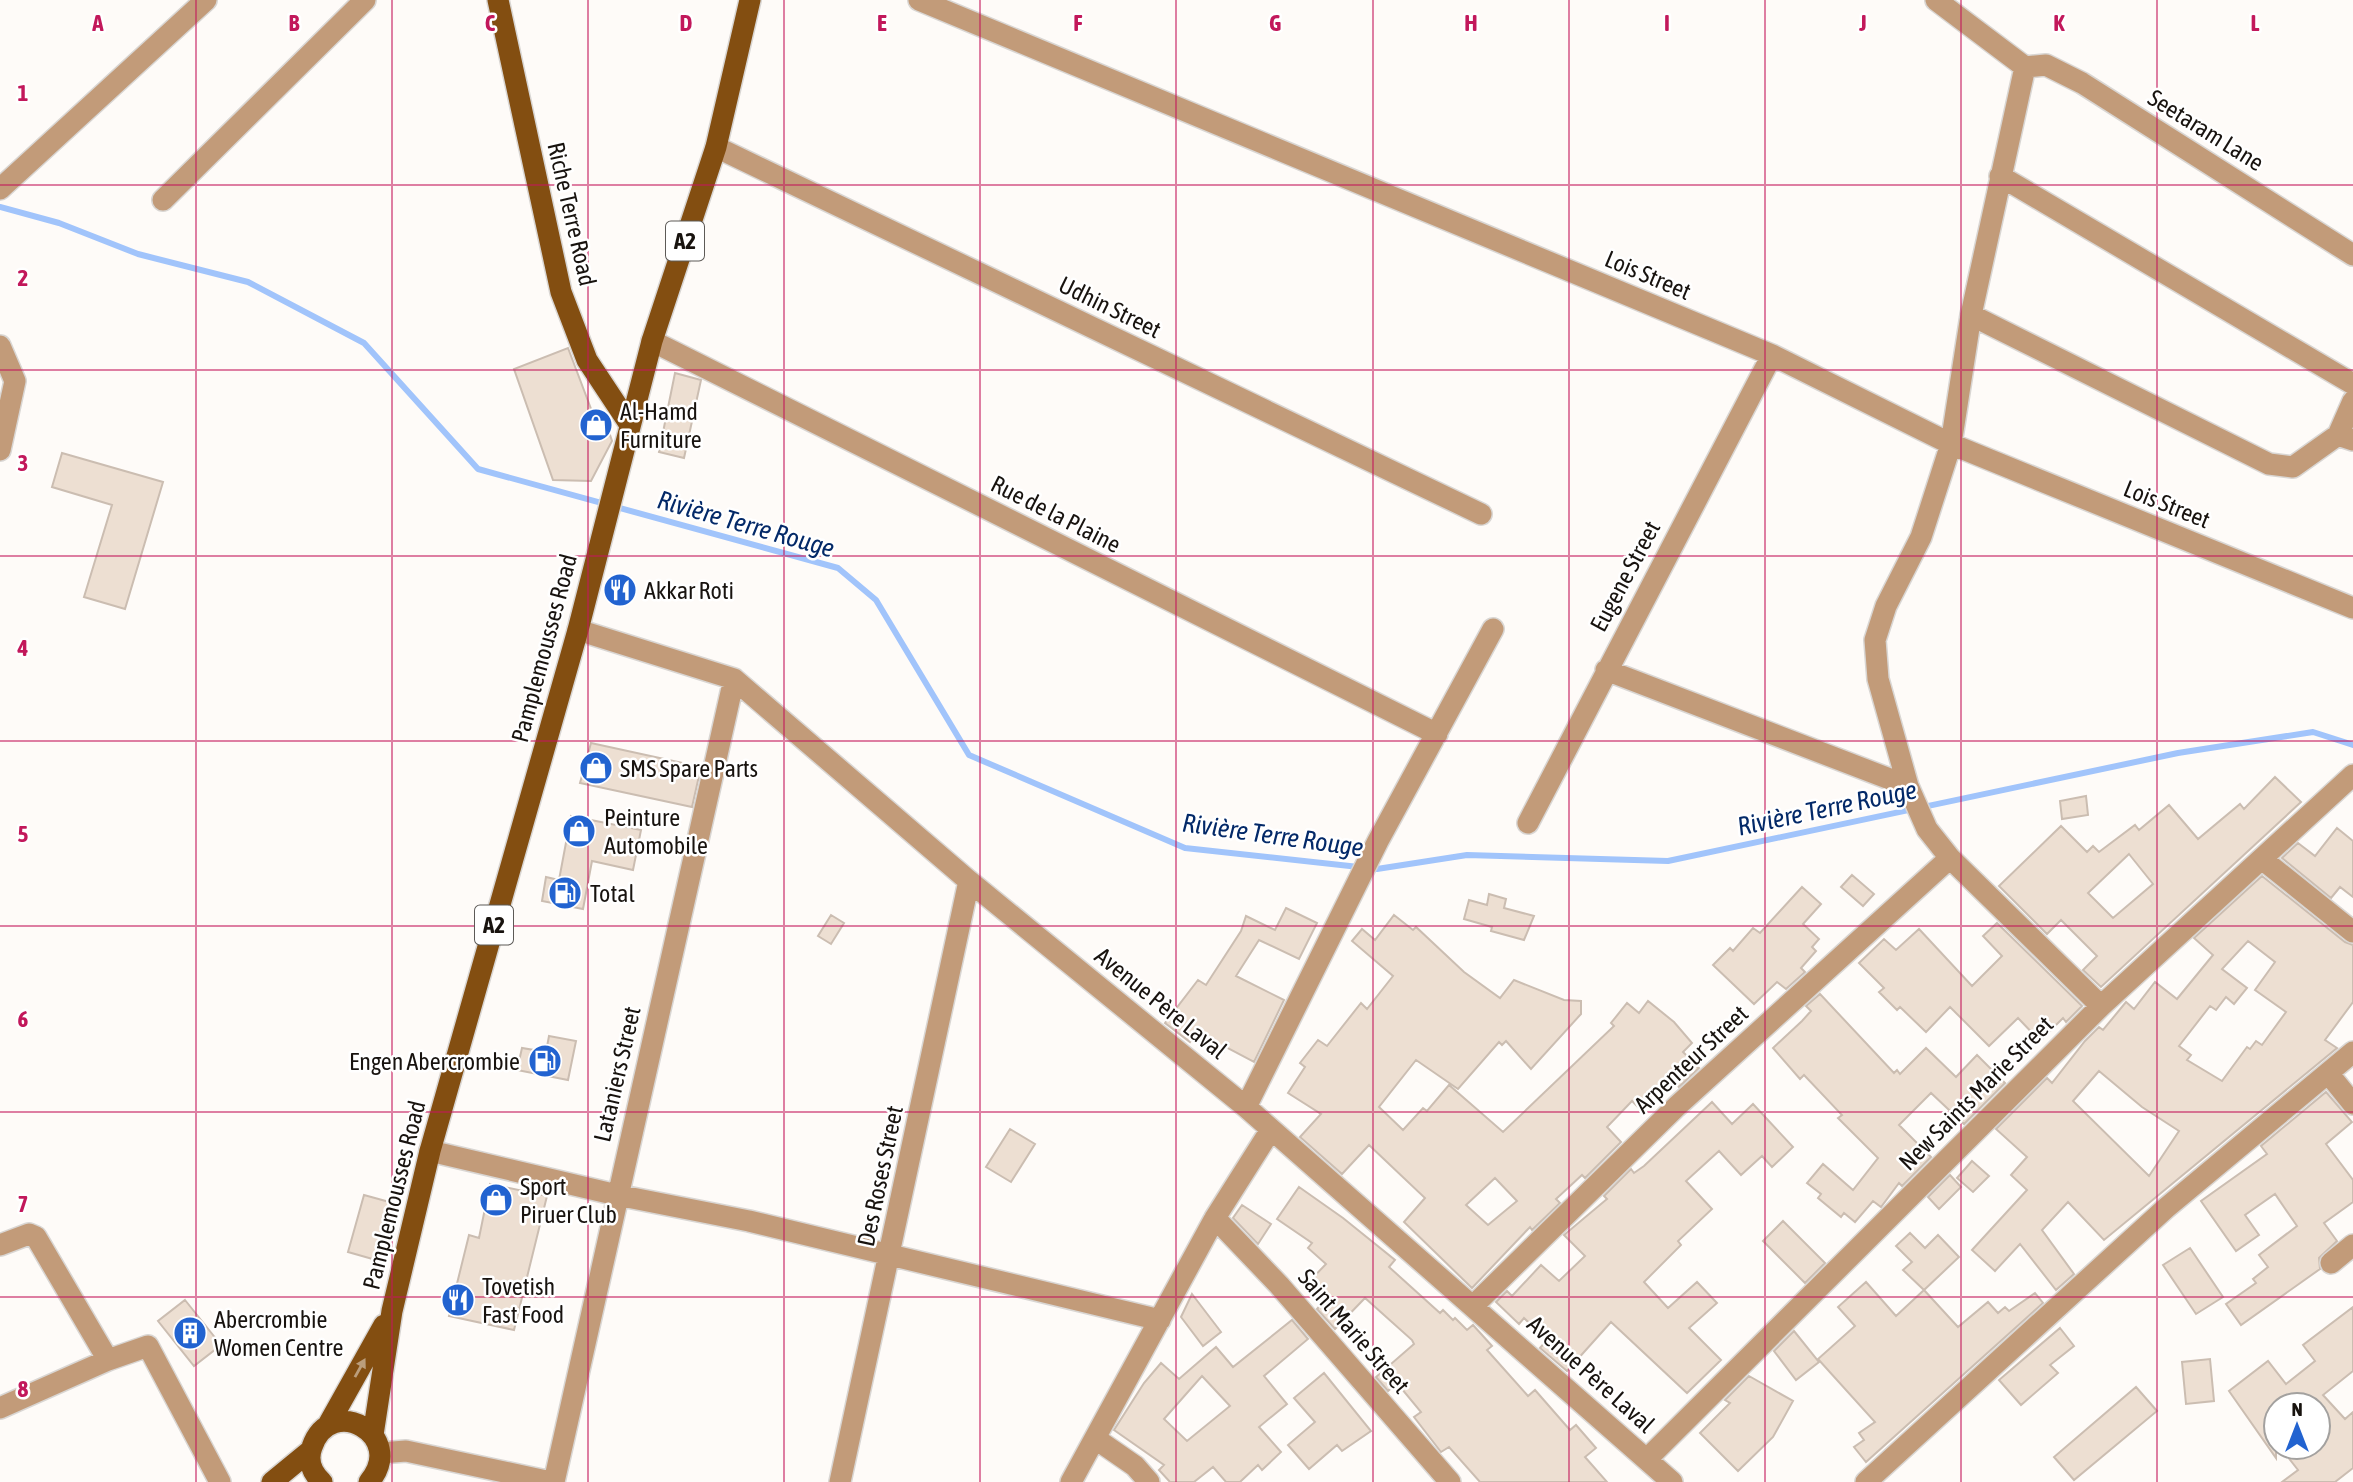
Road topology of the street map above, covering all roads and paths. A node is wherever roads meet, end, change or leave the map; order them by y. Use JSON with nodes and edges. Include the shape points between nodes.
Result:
{"nodes":[{"id":1,"x":206,"y":0,"type":"edge"},
{"id":2,"x":365,"y":0,"type":"edge"},
{"id":3,"x":498,"y":0,"type":"edge"},
{"id":4,"x":750,"y":0,"type":"edge"},
{"id":5,"x":919,"y":0,"type":"edge"},
{"id":6,"x":1936,"y":0,"type":"edge"},
{"id":7,"x":2025,"y":67,"type":"junction"},
{"id":8,"x":716,"y":147,"type":"junction"},
{"id":9,"x":2000,"y":176,"type":"junction"},
{"id":10,"x":1,"y":189,"type":"edge"},
{"id":11,"x":163,"y":200,"type":"dead end"},
{"id":12,"x":2353,"y":255,"type":"edge"},
{"id":13,"x":1971,"y":315,"type":"junction"},
{"id":14,"x":653,"y":341,"type":"junction"},
{"id":15,"x":0,"y":346,"type":"edge"},
{"id":16,"x":1772,"y":355,"type":"junction"},
{"id":17,"x":2353,"y":384,"type":"edge"},
{"id":18,"x":2353,"y":401,"type":"edge"},
{"id":19,"x":630,"y":425,"type":"junction"},
{"id":20,"x":2345,"y":438,"type":"edge"},
{"id":21,"x":1951,"y":444,"type":"junction"},
{"id":22,"x":0,"y":450,"type":"edge"},
{"id":23,"x":1481,"y":514,"type":"dead end"},
{"id":24,"x":2353,"y":608,"type":"edge"},
{"id":25,"x":1493,"y":629,"type":"dead end"},
{"id":26,"x":578,"y":630,"type":"junction"},
{"id":27,"x":1606,"y":670,"type":"junction"},
{"id":28,"x":734,"y":678,"type":"junction"},
{"id":29,"x":1437,"y":734,"type":"junction"},
{"id":30,"x":2353,"y":775,"type":"edge"},
{"id":31,"x":1912,"y":794,"type":"junction"},
{"id":32,"x":1528,"y":822,"type":"dead end"},
{"id":33,"x":1950,"y":858,"type":"junction"},
{"id":34,"x":2262,"y":859,"type":"junction"},
{"id":35,"x":969,"y":881,"type":"junction"},
{"id":36,"x":2353,"y":932,"type":"edge"},
{"id":37,"x":2101,"y":1006,"type":"junction"},
{"id":38,"x":2353,"y":1052,"type":"edge"},
{"id":39,"x":2328,"y":1073,"type":"junction"},
{"id":40,"x":2353,"y":1104,"type":"edge"},
{"id":41,"x":1246,"y":1107,"type":"junction"},
{"id":42,"x":1270,"y":1131,"type":"junction"},
{"id":43,"x":430,"y":1151,"type":"junction"},
{"id":44,"x":617,"y":1195,"type":"junction"},
{"id":45,"x":1215,"y":1217,"type":"junction"},
{"id":46,"x":0,"y":1245,"type":"edge"},
{"id":47,"x":2353,"y":1245,"type":"edge"},
{"id":48,"x":890,"y":1255,"type":"junction"},
{"id":49,"x":2331,"y":1263,"type":"dead end"},
{"id":50,"x":1474,"y":1305,"type":"junction"},
{"id":51,"x":392,"y":1311,"type":"junction"},
{"id":52,"x":1160,"y":1320,"type":"junction"},
{"id":53,"x":108,"y":1360,"type":"junction"},
{"id":54,"x":0,"y":1408,"type":"edge"},
{"id":55,"x":328,"y":1425,"type":"junction"},
{"id":56,"x":1096,"y":1439,"type":"junction"},
{"id":57,"x":376,"y":1444,"type":"junction"},
{"id":58,"x":311,"y":1450,"type":"junction"},
{"id":59,"x":1647,"y":1459,"type":"junction"},
{"id":60,"x":372,"y":1480,"type":"edge"},
{"id":61,"x":220,"y":1482,"type":"edge"},
{"id":62,"x":272,"y":1482,"type":"edge"},
{"id":63,"x":322,"y":1482,"type":"edge"},
{"id":64,"x":552,"y":1482,"type":"edge"},
{"id":65,"x":840,"y":1482,"type":"edge"},
{"id":66,"x":1071,"y":1482,"type":"edge"},
{"id":67,"x":1149,"y":1482,"type":"edge"},
{"id":68,"x":1450,"y":1482,"type":"edge"},
{"id":69,"x":1672,"y":1482,"type":"edge"},
{"id":70,"x":1866,"y":1482,"type":"edge"}],
"edges":[{"from":1,"to":10,"type":"street"},
{"from":2,"to":11,"type":"street"},
{"from":3,"to":19,"type":"main road","name":"Riche Terre Road","via":[[561,292],[587,360]]},
{"from":4,"to":8,"type":"main road","name":"Pamplemousses Road","number":"A2"},
{"from":5,"to":16,"type":"street","name":"Lois Street"},
{"from":6,"to":7,"type":"street"},
{"from":7,"to":9,"type":"street"},
{"from":7,"to":12,"type":"street","name":"Seetaram Lane","via":[[2046,65],[2082,83]]},
{"from":8,"to":14,"type":"main road","name":"Pamplemousses Road","number":"A2"},
{"from":8,"to":23,"type":"street","name":"Udhin Street"},
{"from":9,"to":13,"type":"street"},
{"from":9,"to":17,"type":"street"},
{"from":13,"to":20,"type":"street","via":[[2269,464],[2293,467]]},
{"from":13,"to":21,"type":"street"},
{"from":14,"to":19,"type":"main road","name":"Pamplemousses Road","number":"A2"},
{"from":14,"to":29,"type":"street","name":"Rue de la Plaine"},
{"from":15,"to":22,"type":"street","via":[[15,381]]},
{"from":16,"to":21,"type":"street","name":"Lois Street"},
{"from":16,"to":27,"type":"street","name":"Eugene Street"},
{"from":18,"to":20,"type":"street"},
{"from":19,"to":26,"type":"main road","name":"Pamplemousses Road","number":"A2"},
{"from":21,"to":24,"type":"street","name":"Lois Street"},
{"from":21,"to":31,"type":"street","via":[[1921,537],[1886,606],[1875,639],[1878,678]]},
{"from":25,"to":29,"type":"street"},
{"from":26,"to":28,"type":"street","name":"Avenue Père Laval"},
{"from":26,"to":43,"type":"main road","name":"Pamplemousses Road","number":"A2"},
{"from":27,"to":31,"type":"street"},
{"from":27,"to":32,"type":"street","name":"Eugene Street"},
{"from":28,"to":35,"type":"street","name":"Avenue Père Laval"},
{"from":28,"to":44,"type":"street","name":"Lataniers Street"},
{"from":29,"to":41,"type":"street","via":[[1378,841]]},
{"from":30,"to":34,"type":"street","name":"New Saints Marie Street"},
{"from":31,"to":33,"type":"street","via":[[1927,829]]},
{"from":33,"to":37,"type":"street"},
{"from":33,"to":50,"type":"street","name":"Arpenteur Street","via":[[1676,1107]]},
{"from":34,"to":36,"type":"street"},
{"from":34,"to":37,"type":"street","name":"New Saints Marie Street"},
{"from":35,"to":41,"type":"street","name":"Avenue Père Laval"},
{"from":35,"to":48,"type":"street","name":"Des Roses Street"},
{"from":37,"to":59,"type":"street","name":"New Saints Marie Street"},
{"from":38,"to":39,"type":"street"},
{"from":39,"to":40,"type":"street"},
{"from":39,"to":70,"type":"street","via":[[2166,1208]]},
{"from":41,"to":42,"type":"street","name":"Avenue Père Laval"},
{"from":42,"to":45,"type":"street"},
{"from":42,"to":50,"type":"street","name":"Avenue Père Laval"},
{"from":43,"to":44,"type":"street"},
{"from":43,"to":51,"type":"main road","name":"Pamplemousses Road","number":"A2"},
{"from":44,"to":48,"type":"street"},
{"from":44,"to":64,"type":"street","name":"Lataniers Street"},
{"from":45,"to":52,"type":"street"},
{"from":45,"to":68,"type":"street","name":"Saint Marie Street"},
{"from":46,"to":53,"type":"street","via":[[29,1234],[36,1237]]},
{"from":47,"to":49,"type":"street"},
{"from":48,"to":52,"type":"street"},
{"from":48,"to":65,"type":"street","name":"Des Roses Street"},
{"from":50,"to":59,"type":"street","name":"Avenue Père Laval"},
{"from":55,"to":51,"type":"main road","name":"Pamplemousses Road","number":"A2","one_way":true},
{"from":51,"to":57,"type":"main road","name":"Pamplemousses Road","number":"A2"},
{"from":52,"to":56,"type":"street"},
{"from":53,"to":54,"type":"street"},
{"from":53,"to":61,"type":"street","via":[[144,1346],[152,1350]]},
{"from":55,"to":57,"type":"main road","via":[[357,1423]]},
{"from":55,"to":58,"type":"main road","number":"A2"},
{"from":56,"to":66,"type":"street"},
{"from":56,"to":67,"type":"street","via":[[1135,1466]]},
{"from":57,"to":60,"type":"main road","number":"A2"},
{"from":57,"to":64,"type":"street"},
{"from":58,"to":62,"type":"main road","number":"A2"},
{"from":58,"to":63,"type":"main road","via":[[313,1470]]},
{"from":59,"to":69,"type":"street","name":"Avenue Père Laval"}]}
